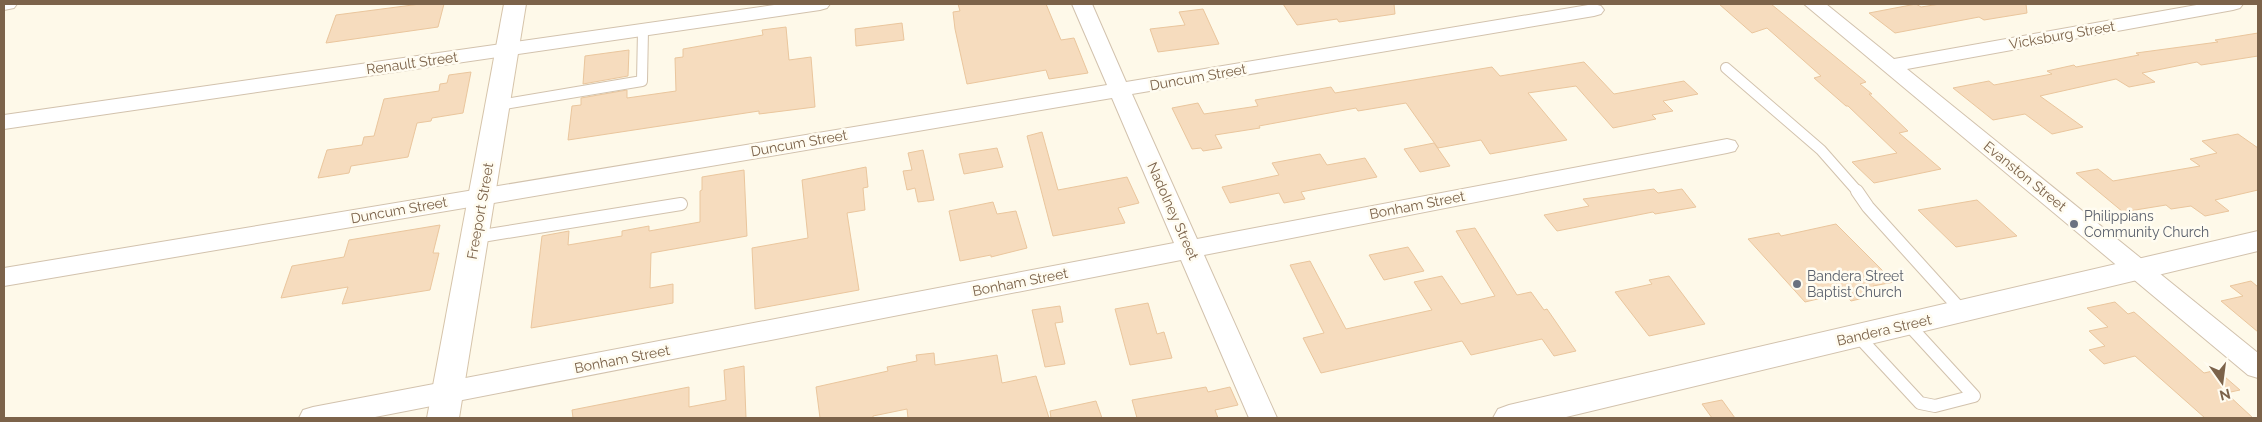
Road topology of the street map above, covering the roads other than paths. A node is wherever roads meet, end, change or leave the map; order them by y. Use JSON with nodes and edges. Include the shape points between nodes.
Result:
{"nodes":[{"id":1,"x":515,"y":4,"type":"edge"},
{"id":2,"x":820,"y":4,"type":"edge"},
{"id":3,"x":1082,"y":4,"type":"edge"},
{"id":4,"x":1814,"y":4,"type":"edge"},
{"id":5,"x":2233,"y":4,"type":"edge"},
{"id":6,"x":1594,"y":10,"type":"dead end"},
{"id":7,"x":643,"y":30,"type":"junction"},
{"id":8,"x":507,"y":49,"type":"junction"},
{"id":9,"x":1891,"y":66,"type":"junction"},
{"id":10,"x":1726,"y":68,"type":"dead end"},
{"id":11,"x":1119,"y":90,"type":"junction"},
{"id":12,"x":499,"y":105,"type":"junction"},
{"id":13,"x":4,"y":122,"type":"edge"},
{"id":14,"x":1727,"y":146,"type":"dead end"},
{"id":15,"x":483,"y":196,"type":"junction"},
{"id":16,"x":681,"y":204,"type":"dead end"},
{"id":17,"x":476,"y":237,"type":"junction"},
{"id":18,"x":2258,"y":241,"type":"edge"},
{"id":19,"x":1189,"y":249,"type":"junction"},
{"id":20,"x":2139,"y":269,"type":"junction"},
{"id":21,"x":4,"y":277,"type":"edge"},
{"id":22,"x":1962,"y":311,"type":"junction"},
{"id":23,"x":1908,"y":324,"type":"junction"},
{"id":24,"x":1858,"y":336,"type":"junction"},
{"id":25,"x":2258,"y":368,"type":"edge"},
{"id":26,"x":448,"y":392,"type":"junction"},
{"id":27,"x":312,"y":418,"type":"edge"},
{"id":28,"x":443,"y":418,"type":"edge"},
{"id":29,"x":1263,"y":418,"type":"edge"},
{"id":30,"x":1509,"y":418,"type":"edge"}],
"edges":[{"from":1,"to":8,"type":"street","name":"Freeport Street"},
{"from":2,"to":7,"type":"street","name":"Renault Street"},
{"from":3,"to":11,"type":"street","name":"Nadolney Street"},
{"from":4,"to":9,"type":"street","name":"Evanston Street"},
{"from":5,"to":9,"type":"street","name":"Vicksburg Street"},
{"from":6,"to":11,"type":"street","name":"Duncum Street"},
{"from":7,"to":8,"type":"street","name":"Renault Street"},
{"from":7,"to":12,"type":"lane","via":[[642,81]]},
{"from":8,"to":12,"type":"street","name":"Freeport Street"},
{"from":8,"to":13,"type":"street","name":"Renault Street"},
{"from":9,"to":20,"type":"street","name":"Evanston Street"},
{"from":10,"to":22,"type":"lane","via":[[1838,165],[1868,207]]},
{"from":11,"to":15,"type":"street","name":"Duncum Street"},
{"from":11,"to":19,"type":"street","name":"Nadolney Street"},
{"from":12,"to":15,"type":"street","name":"Freeport Street"},
{"from":14,"to":19,"type":"street","name":"Bonham Street"},
{"from":15,"to":17,"type":"street","name":"Freeport Street"},
{"from":15,"to":21,"type":"street","name":"Duncum Street"},
{"from":16,"to":17,"type":"lane"},
{"from":17,"to":26,"type":"street","name":"Freeport Street"},
{"from":18,"to":20,"type":"street","name":"Bandera Street"},
{"from":19,"to":26,"type":"street","name":"Bonham Street"},
{"from":19,"to":29,"type":"street","name":"Nadolney Street"},
{"from":20,"to":22,"type":"street","name":"Bandera Street"},
{"from":20,"to":25,"type":"street","name":"Evanston Street"},
{"from":22,"to":23,"type":"street","name":"Bandera Street"},
{"from":23,"to":24,"type":"street","name":"Bandera Street"},
{"from":23,"to":24,"type":"lane","via":[[1974,396],[1935,406],[1920,403]]},
{"from":24,"to":30,"type":"street","name":"Bandera Street"},
{"from":26,"to":27,"type":"street","name":"Bonham Street"},
{"from":26,"to":28,"type":"street","name":"Freeport Street"}]}
